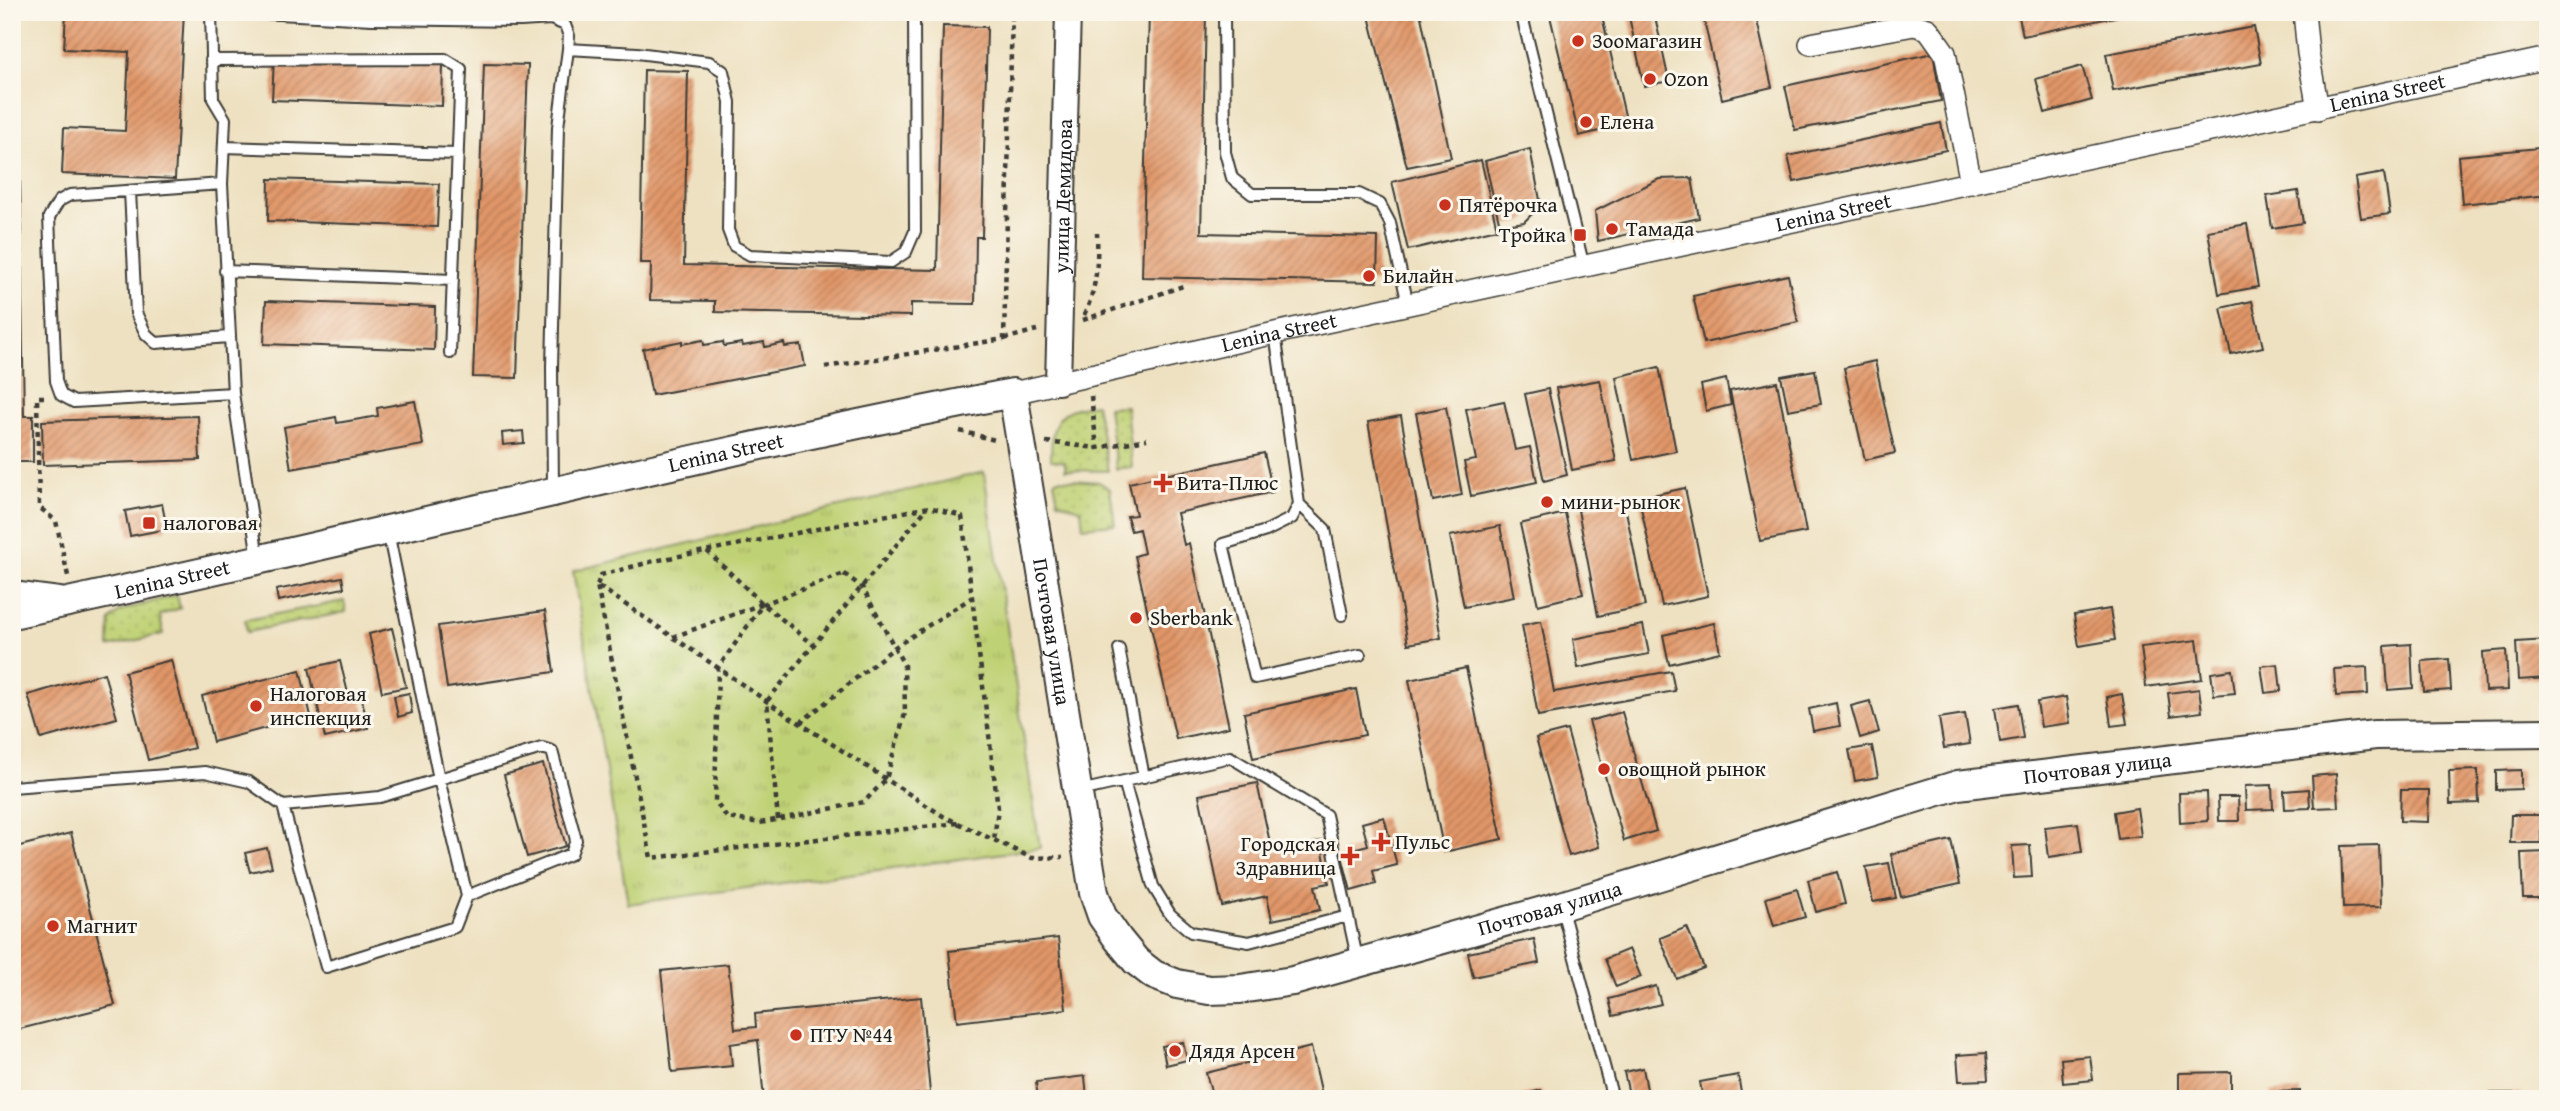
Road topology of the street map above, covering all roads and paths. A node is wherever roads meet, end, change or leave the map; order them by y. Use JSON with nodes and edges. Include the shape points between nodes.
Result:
{"nodes":[{"id":1,"x":211,"y":12,"type":"edge"},
{"id":2,"x":243,"y":12,"type":"edge"},
{"id":3,"x":914,"y":12,"type":"edge"},
{"id":4,"x":1012,"y":12,"type":"edge"},
{"id":5,"x":1068,"y":12,"type":"edge"},
{"id":6,"x":1224,"y":12,"type":"edge"},
{"id":7,"x":1521,"y":12,"type":"edge"},
{"id":8,"x":2304,"y":12,"type":"edge"},
{"id":9,"x":521,"y":17,"type":"edge"},
{"id":10,"x":1810,"y":44,"type":"dead end"},
{"id":11,"x":568,"y":49,"type":"junction"},
{"id":12,"x":2548,"y":58,"type":"edge"},
{"id":13,"x":211,"y":60,"type":"junction"},
{"id":14,"x":2318,"y":109,"type":"junction"},
{"id":15,"x":224,"y":147,"type":"junction"},
{"id":16,"x":458,"y":154,"type":"junction"},
{"id":17,"x":1971,"y":183,"type":"junction"},
{"id":18,"x":222,"y":184,"type":"junction"},
{"id":19,"x":130,"y":191,"type":"junction"},
{"id":20,"x":1097,"y":233,"type":"dead end"},
{"id":21,"x":1584,"y":267,"type":"junction"},
{"id":22,"x":225,"y":271,"type":"junction"},
{"id":23,"x":453,"y":280,"type":"junction"},
{"id":24,"x":1186,"y":285,"type":"dead end"},
{"id":25,"x":1408,"y":305,"type":"junction"},
{"id":26,"x":1058,"y":324,"type":"junction"},
{"id":27,"x":1275,"y":333,"type":"junction"},
{"id":28,"x":228,"y":337,"type":"junction"},
{"id":29,"x":1004,"y":339,"type":"junction"},
{"id":30,"x":450,"y":353,"type":"dead end"},
{"id":31,"x":825,"y":367,"type":"dead end"},
{"id":32,"x":1089,"y":374,"type":"junction"},
{"id":33,"x":1058,"y":382,"type":"junction"},
{"id":34,"x":233,"y":393,"type":"junction"},
{"id":35,"x":1013,"y":393,"type":"junction"},
{"id":36,"x":61,"y":395,"type":"junction"},
{"id":37,"x":952,"y":429,"type":"dead end"},
{"id":38,"x":1147,"y":439,"type":"dead end"},
{"id":39,"x":1020,"y":441,"type":"junction"},
{"id":40,"x":1097,"y":447,"type":"junction"},
{"id":41,"x":554,"y":492,"type":"junction"},
{"id":42,"x":1300,"y":505,"type":"junction"},
{"id":43,"x":929,"y":506,"type":"junction"},
{"id":44,"x":387,"y":531,"type":"junction"},
{"id":45,"x":706,"y":550,"type":"junction"},
{"id":46,"x":259,"y":561,"type":"junction"},
{"id":47,"x":597,"y":585,"type":"junction"},
{"id":48,"x":862,"y":587,"type":"junction"},
{"id":49,"x":12,"y":594,"type":"edge"},
{"id":50,"x":972,"y":598,"type":"junction"},
{"id":51,"x":74,"y":601,"type":"junction"},
{"id":52,"x":763,"y":604,"type":"junction"},
{"id":53,"x":12,"y":614,"type":"edge"},
{"id":54,"x":1342,"y":615,"type":"dead end"},
{"id":55,"x":673,"y":637,"type":"junction"},
{"id":56,"x":814,"y":645,"type":"junction"},
{"id":57,"x":895,"y":647,"type":"junction"},
{"id":58,"x":1119,"y":649,"type":"dead end"},
{"id":59,"x":1360,"y":655,"type":"dead end"},
{"id":60,"x":718,"y":668,"type":"junction"},
{"id":61,"x":767,"y":701,"type":"junction"},
{"id":62,"x":800,"y":723,"type":"junction"},
{"id":63,"x":2548,"y":733,"type":"edge"},
{"id":64,"x":1144,"y":777,"type":"junction"},
{"id":65,"x":439,"y":779,"type":"junction"},
{"id":66,"x":886,"y":779,"type":"junction"},
{"id":67,"x":1124,"y":781,"type":"junction"},
{"id":68,"x":12,"y":788,"type":"edge"},
{"id":69,"x":1077,"y":792,"type":"junction"},
{"id":70,"x":283,"y":806,"type":"junction"},
{"id":71,"x":778,"y":820,"type":"junction"},
{"id":72,"x":958,"y":823,"type":"junction"},
{"id":73,"x":994,"y":840,"type":"junction"},
{"id":74,"x":1089,"y":857,"type":"junction"},
{"id":75,"x":467,"y":896,"type":"junction"},
{"id":76,"x":1561,"y":906,"type":"junction"},
{"id":77,"x":1348,"y":916,"type":"junction"},
{"id":78,"x":1358,"y":962,"type":"junction"},
{"id":79,"x":1613,"y":1099,"type":"edge"}],
"edges":[{"from":1,"to":13,"type":"lane"},
{"from":2,"to":9,"type":"lane","via":[[372,19]]},
{"from":3,"to":11,"type":"lane","via":[[915,231],[906,252],[891,262],[750,255],[734,246],[727,230],[730,102],[723,71],[709,62]]},
{"from":4,"to":29,"type":"path"},
{"from":5,"to":26,"type":"street","name":"улица Демидова"},
{"from":6,"to":25,"type":"lane","via":[[1225,152],[1232,178],[1252,194],[1359,194],[1380,204],[1390,223]]},
{"from":7,"to":21,"type":"lane"},
{"from":8,"to":14,"type":"street"},
{"from":9,"to":11,"type":"lane","via":[[565,25]]},
{"from":10,"to":17,"type":"street","via":[[1914,25],[1928,29],[1945,53]]},
{"from":11,"to":41,"type":"lane","via":[[558,127]]},
{"from":12,"to":14,"type":"street","name":"Lenina Street"},
{"from":13,"to":15,"type":"lane","via":[[213,99],[225,119]]},
{"from":13,"to":16,"type":"lane","via":[[445,59],[461,69]]},
{"from":14,"to":17,"type":"street","name":"Lenina Street"},
{"from":15,"to":16,"type":"lane"},
{"from":15,"to":18,"type":"lane"},
{"from":16,"to":23,"type":"lane"},
{"from":17,"to":21,"type":"street","name":"Lenina Street"},
{"from":18,"to":19,"type":"lane"},
{"from":18,"to":22,"type":"lane"},
{"from":19,"to":28,"type":"lane","via":[[136,313],[146,334],[156,343]]},
{"from":19,"to":36,"type":"lane","via":[[70,195],[59,201],[49,217],[56,381]]},
{"from":20,"to":24,"type":"path","via":[[1093,298],[1082,321]]},
{"from":21,"to":25,"type":"street","name":"Lenina Street"},
{"from":22,"to":23,"type":"lane"},
{"from":22,"to":28,"type":"lane"},
{"from":23,"to":30,"type":"lane"},
{"from":25,"to":27,"type":"street","name":"Lenina Street"},
{"from":26,"to":29,"type":"path"},
{"from":26,"to":33,"type":"street","name":"улица Демидова"},
{"from":27,"to":32,"type":"street","name":"Lenina Street"},
{"from":27,"to":42,"type":"lane"},
{"from":28,"to":34,"type":"lane"},
{"from":29,"to":31,"type":"path"},
{"from":32,"to":33,"type":"street","name":"Lenina Street"},
{"from":32,"to":40,"type":"path"},
{"from":33,"to":35,"type":"street","name":"Lenina Street"},
{"from":34,"to":36,"type":"lane","via":[[74,402]]},
{"from":34,"to":46,"type":"lane"},
{"from":35,"to":39,"type":"main road","name":"Почтовая улица"},
{"from":35,"to":41,"type":"main road","name":"Lenina Street"},
{"from":36,"to":51,"type":"path","via":[[37,397],[39,507],[56,522]]},
{"from":37,"to":39,"type":"path","via":[[992,440]]},
{"from":38,"to":40,"type":"path"},
{"from":39,"to":40,"type":"path"},
{"from":39,"to":69,"type":"main road","name":"Почтовая улица"},
{"from":41,"to":44,"type":"main road","name":"Lenina Street"},
{"from":42,"to":54,"type":"lane","via":[[1325,529]]},
{"from":42,"to":59,"type":"lane","via":[[1292,518],[1223,544],[1255,678]]},
{"from":43,"to":45,"type":"path"},
{"from":43,"to":48,"type":"path"},
{"from":43,"to":50,"type":"path","via":[[961,516]]},
{"from":44,"to":46,"type":"main road","name":"Lenina Street"},
{"from":44,"to":65,"type":"lane"},
{"from":45,"to":47,"type":"path","via":[[601,575]]},
{"from":45,"to":52,"type":"path"},
{"from":46,"to":51,"type":"main road","name":"Lenina Street"},
{"from":47,"to":55,"type":"path"},
{"from":47,"to":72,"type":"path","via":[[651,858]]},
{"from":48,"to":52,"type":"path","via":[[844,575]]},
{"from":48,"to":56,"type":"path"},
{"from":48,"to":57,"type":"path"},
{"from":49,"to":51,"type":"street"},
{"from":50,"to":57,"type":"path"},
{"from":50,"to":73,"type":"path","via":[[998,808]]},
{"from":51,"to":53,"type":"main road","name":"Lenina Street"},
{"from":52,"to":55,"type":"path"},
{"from":52,"to":56,"type":"path"},
{"from":52,"to":60,"type":"path"},
{"from":55,"to":60,"type":"path"},
{"from":56,"to":61,"type":"path"},
{"from":57,"to":62,"type":"path"},
{"from":57,"to":66,"type":"path","via":[[904,666],[905,714]]},
{"from":58,"to":64,"type":"lane"},
{"from":60,"to":61,"type":"path"},
{"from":60,"to":71,"type":"path","via":[[715,801],[727,818],[760,823]]},
{"from":61,"to":62,"type":"path"},
{"from":61,"to":71,"type":"path"},
{"from":62,"to":66,"type":"path"},
{"from":63,"to":76,"type":"main road","name":"Почтовая улица","via":[[2375,735],[1958,785]]},
{"from":64,"to":67,"type":"lane"},
{"from":64,"to":77,"type":"lane","via":[[1230,757],[1326,815]]},
{"from":65,"to":70,"type":"lane","via":[[380,797]]},
{"from":65,"to":75,"type":"lane"},
{"from":65,"to":75,"type":"lane","via":[[542,748],[552,751],[576,841],[571,854]]},
{"from":66,"to":71,"type":"path","via":[[864,802]]},
{"from":66,"to":72,"type":"path"},
{"from":67,"to":69,"type":"lane"},
{"from":67,"to":77,"type":"lane","via":[[1153,886],[1170,914],[1191,932],[1249,942]]},
{"from":68,"to":70,"type":"lane","via":[[205,772],[249,782]]},
{"from":69,"to":74,"type":"main road","name":"Почтовая улица"},
{"from":70,"to":75,"type":"lane","via":[[326,967],[455,927]]},
{"from":72,"to":73,"type":"path"},
{"from":73,"to":74,"type":"path","via":[[1031,858]]},
{"from":74,"to":78,"type":"main road","name":"Почтовая улица","via":[[1102,916],[1136,961],[1177,984],[1240,989],[1293,981]]},
{"from":76,"to":78,"type":"main road","name":"Почтовая улица"},
{"from":76,"to":79,"type":"lane"},
{"from":77,"to":78,"type":"lane"}]}
